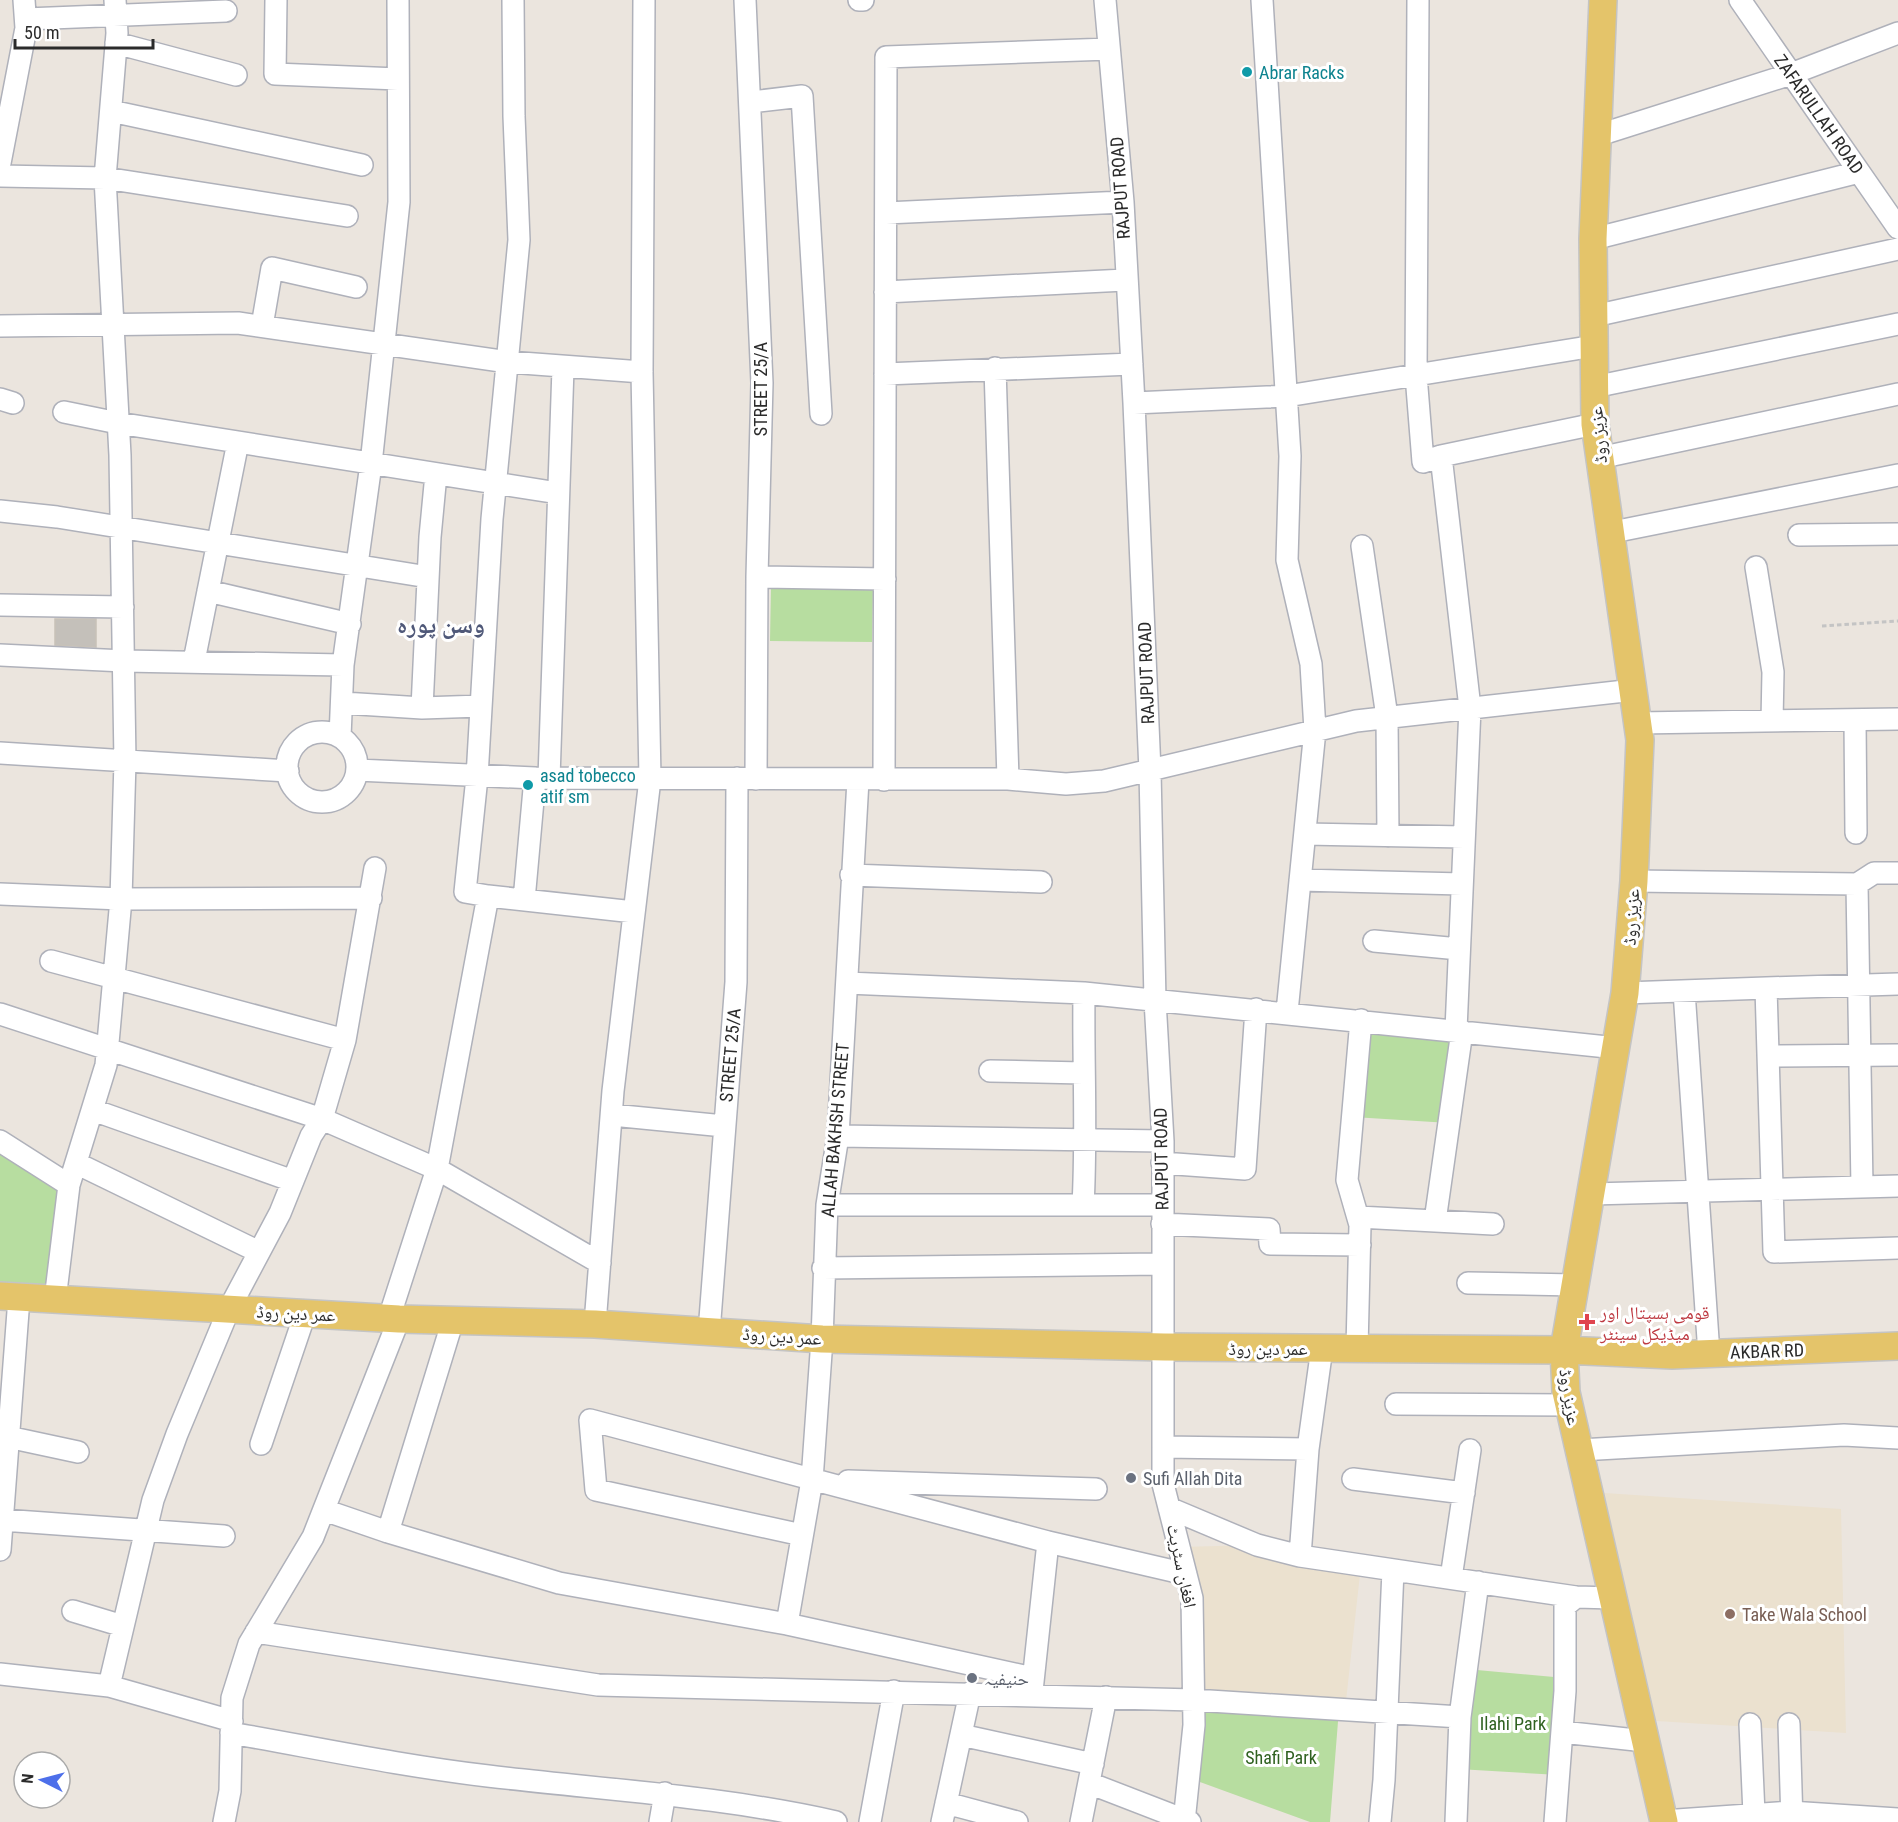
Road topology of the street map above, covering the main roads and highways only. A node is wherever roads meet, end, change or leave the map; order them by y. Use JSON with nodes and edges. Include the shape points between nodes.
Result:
{"nodes":[{"id":1,"x":1603,"y":0,"type":"edge"},
{"id":2,"x":9,"y":1297,"type":"edge"},
{"id":3,"x":1898,"y":1346,"type":"edge"},
{"id":4,"x":1564,"y":1350,"type":"junction"},
{"id":5,"x":1664,"y":1821,"type":"edge"}],
"edges":[{"from":1,"to":4,"type":"main road","name":"عزیز روڈ","via":[[1593,239],[1595,424],[1640,741],[1625,993]]},
{"from":2,"to":4,"type":"main road","name":"عمر دین روڈ","via":[[305,1314],[595,1324],[822,1339]]},
{"from":3,"to":4,"type":"main road","name":"AKBAR RD","via":[[1672,1355]]},
{"from":4,"to":5,"type":"main road","name":"عزیز روڈ","via":[[1569,1405]]}]}
